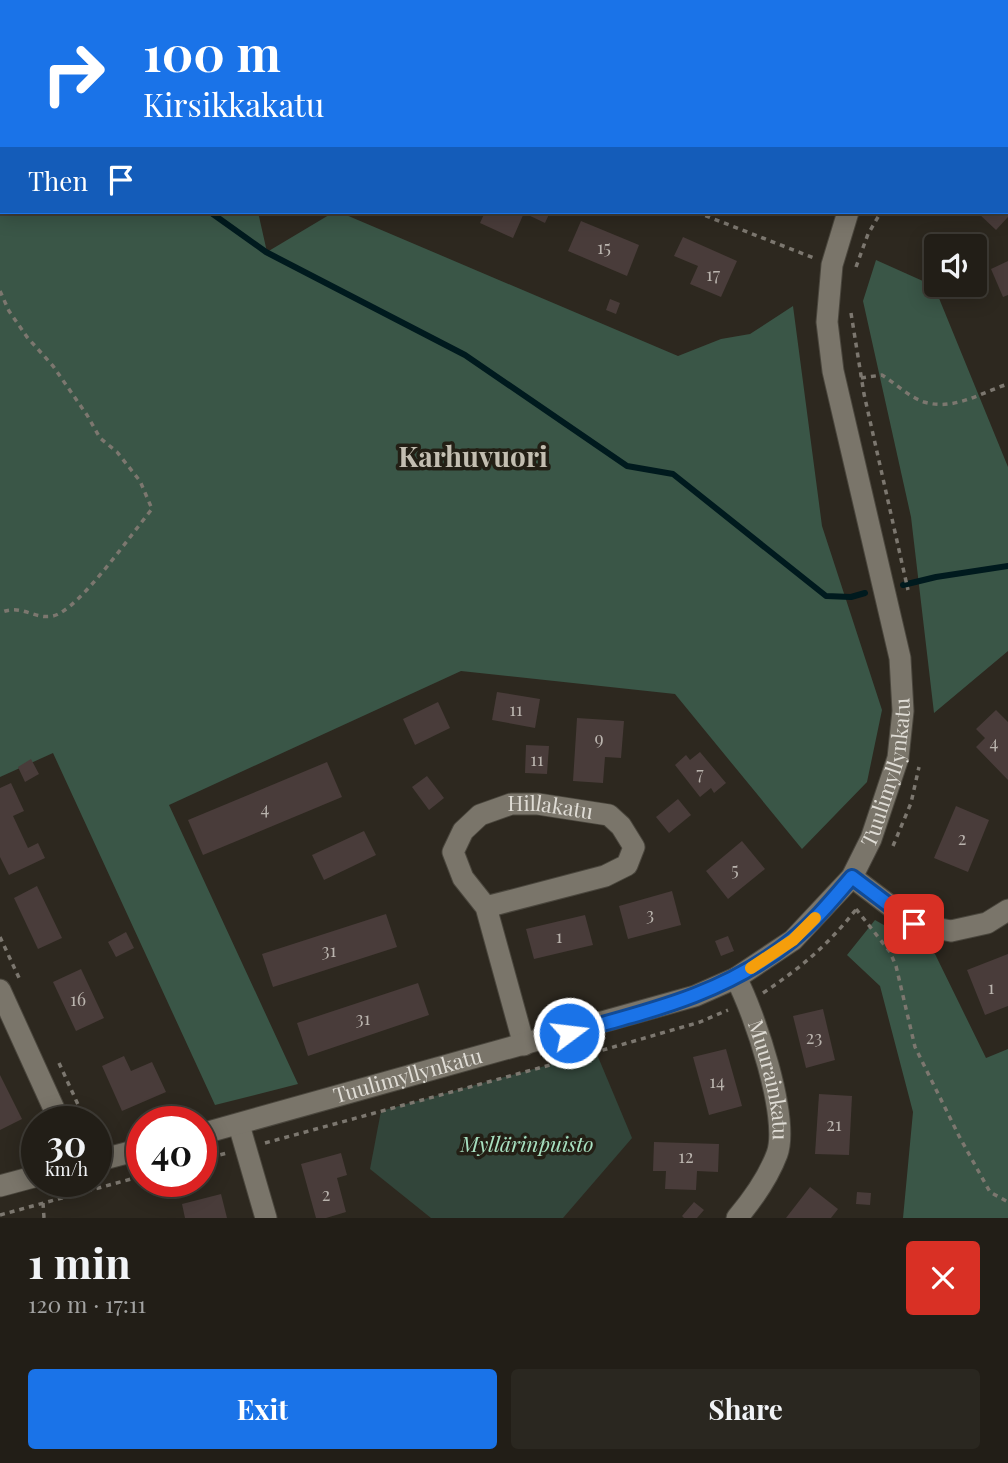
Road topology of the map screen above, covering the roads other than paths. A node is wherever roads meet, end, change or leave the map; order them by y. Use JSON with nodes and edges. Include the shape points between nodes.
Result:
{"nodes":[{"id":1,"x":847,"y":214,"type":"edge"},
{"id":2,"x":852,"y":877,"type":"junction"},
{"id":3,"x":486,"y":907,"type":"junction"},
{"id":4,"x":1008,"y":910,"type":"edge"},
{"id":5,"x":736,"y":978,"type":"junction"},
{"id":6,"x":0,"y":990,"type":"edge"},
{"id":7,"x":524,"y":1045,"type":"junction"},
{"id":8,"x":53,"y":1106,"type":"edge"},
{"id":9,"x":239,"y":1125,"type":"junction"},
{"id":10,"x":217,"y":1130,"type":"edge"},
{"id":11,"x":21,"y":1180,"type":"edge"},
{"id":12,"x":0,"y":1186,"type":"edge"},
{"id":13,"x":266,"y":1218,"type":"edge"},
{"id":14,"x":737,"y":1218,"type":"edge"}],
"edges":[{"from":1,"to":2,"type":"street","name":"Tuulimyllynkatu","via":[[832,265],[827,322],[833,371],[900,658],[903,710],[898,758],[887,797]]},
{"from":2,"to":4,"type":"street","via":[[914,924],[951,931],[987,923]]},
{"from":2,"to":5,"type":"street","name":"Tuulimyllynkatu","via":[[793,940]]},
{"from":3,"to":3,"type":"street","name":"Hillakatu","via":[[605,876],[627,865],[634,847],[621,826],[600,813],[510,804],[480,815],[463,831],[453,852],[463,878]]},
{"from":3,"to":7,"type":"street","name":"Hillakatu"},
{"from":5,"to":7,"type":"street","name":"Tuulimyllynkatu","via":[[695,996]]},
{"from":5,"to":14,"type":"street","name":"Muurainkatu","via":[[748,1001],[779,1113],[778,1152],[755,1197]]},
{"from":6,"to":8,"type":"street"},
{"from":7,"to":9,"type":"street","name":"Tuulimyllynkatu"},
{"from":9,"to":10,"type":"street","name":"Tuulimyllynkatu"},
{"from":9,"to":13,"type":"street"},
{"from":11,"to":12,"type":"street"}]}
